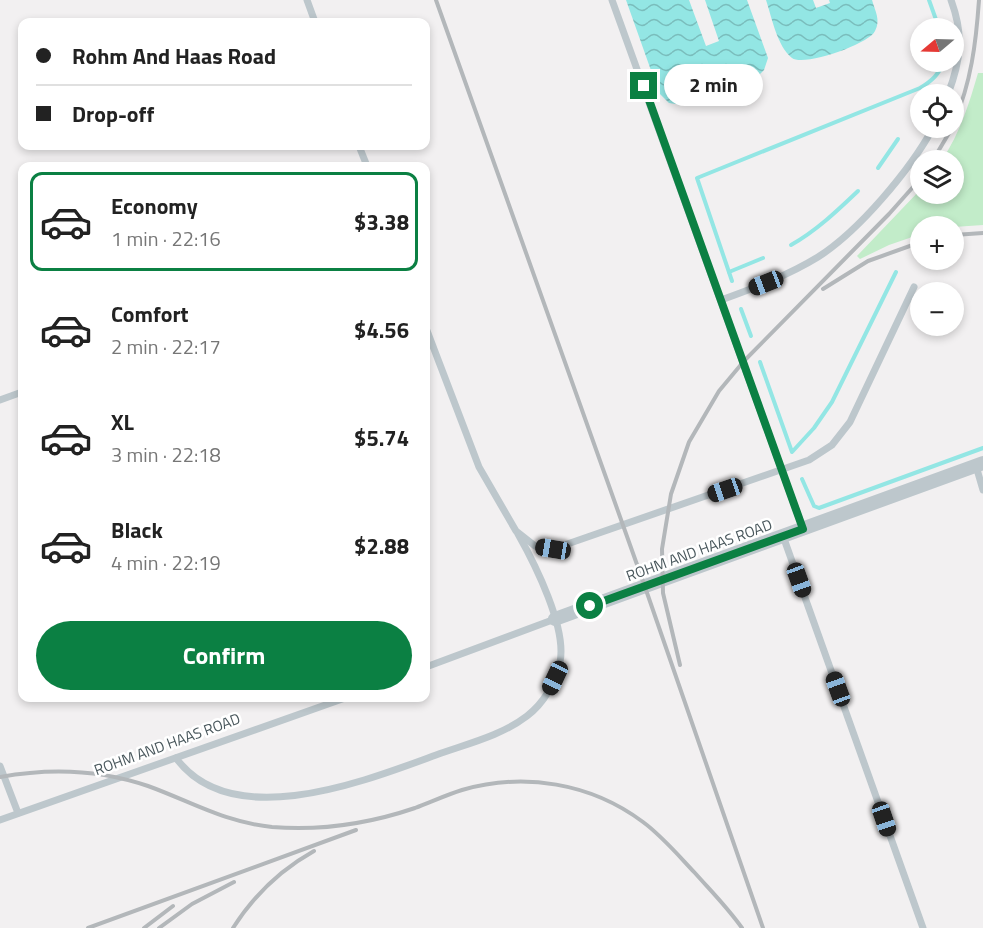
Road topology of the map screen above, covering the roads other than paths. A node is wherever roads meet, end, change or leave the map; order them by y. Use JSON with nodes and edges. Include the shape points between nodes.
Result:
{"nodes":[{"id":1,"x":307,"y":0,"type":"edge"},
{"id":2,"x":612,"y":0,"type":"edge"},
{"id":3,"x":951,"y":0,"type":"edge"},
{"id":4,"x":314,"y":18,"type":"edge"},
{"id":5,"x":952,"y":84,"type":"edge"},
{"id":6,"x":927,"y":138,"type":"edge"},
{"id":7,"x":910,"y":295,"type":"edge"},
{"id":8,"x":721,"y":300,"type":"junction"},
{"id":9,"x":430,"y":338,"type":"edge"},
{"id":10,"x":18,"y":393,"type":"edge"},
{"id":11,"x":0,"y":400,"type":"edge"},
{"id":12,"x":980,"y":464,"type":"edge"},
{"id":13,"x":782,"y":469,"type":"junction"},
{"id":14,"x":983,"y":490,"type":"edge"},
{"id":15,"x":803,"y":529,"type":"junction"},
{"id":16,"x":516,"y":531,"type":"junction"},
{"id":17,"x":783,"y":536,"type":"junction"},
{"id":18,"x":555,"y":619,"type":"junction"},
{"id":19,"x":430,"y":666,"type":"edge"},
{"id":20,"x":334,"y":702,"type":"edge"},
{"id":21,"x":176,"y":758,"type":"junction"},
{"id":22,"x":0,"y":766,"type":"edge"},
{"id":23,"x":18,"y":813,"type":"junction"},
{"id":24,"x":0,"y":820,"type":"edge"},
{"id":25,"x":923,"y":928,"type":"edge"}],
"edges":[{"from":1,"to":4,"type":"lane"},
{"from":2,"to":8,"type":"lane"},
{"from":3,"to":5,"type":"lane","via":[[960,39]]},
{"from":6,"to":8,"type":"lane","via":[[910,165],[834,246],[790,272]]},
{"from":7,"to":13,"type":"lane","via":[[842,433],[820,455]]},
{"from":8,"to":13,"type":"lane"},
{"from":9,"to":16,"type":"lane","via":[[479,467]]},
{"from":10,"to":11,"type":"lane"},
{"from":12,"to":14,"type":"lane"},
{"from":12,"to":15,"type":"street","name":"ROHM AND HAAS ROAD"},
{"from":13,"to":15,"type":"lane"},
{"from":13,"to":16,"type":"lane","via":[[553,549],[535,546]]},
{"from":15,"to":17,"type":"street","name":"ROHM AND HAAS ROAD"},
{"from":16,"to":18,"type":"lane","via":[[535,563]]},
{"from":17,"to":18,"type":"street","name":"ROHM AND HAAS ROAD"},
{"from":17,"to":25,"type":"lane"},
{"from":18,"to":19,"type":"lane","name":"ROHM AND HAAS ROAD"},
{"from":18,"to":21,"type":"lane","via":[[561,649],[549,691],[528,715],[488,736],[339,789],[290,796],[260,797],[216,789],[199,782]]},
{"from":20,"to":21,"type":"lane","name":"ROHM AND HAAS ROAD"},
{"from":21,"to":23,"type":"lane","name":"ROHM AND HAAS ROAD"},
{"from":22,"to":23,"type":"lane"},
{"from":23,"to":24,"type":"lane","name":"ROHM AND HAAS ROAD"}]}
